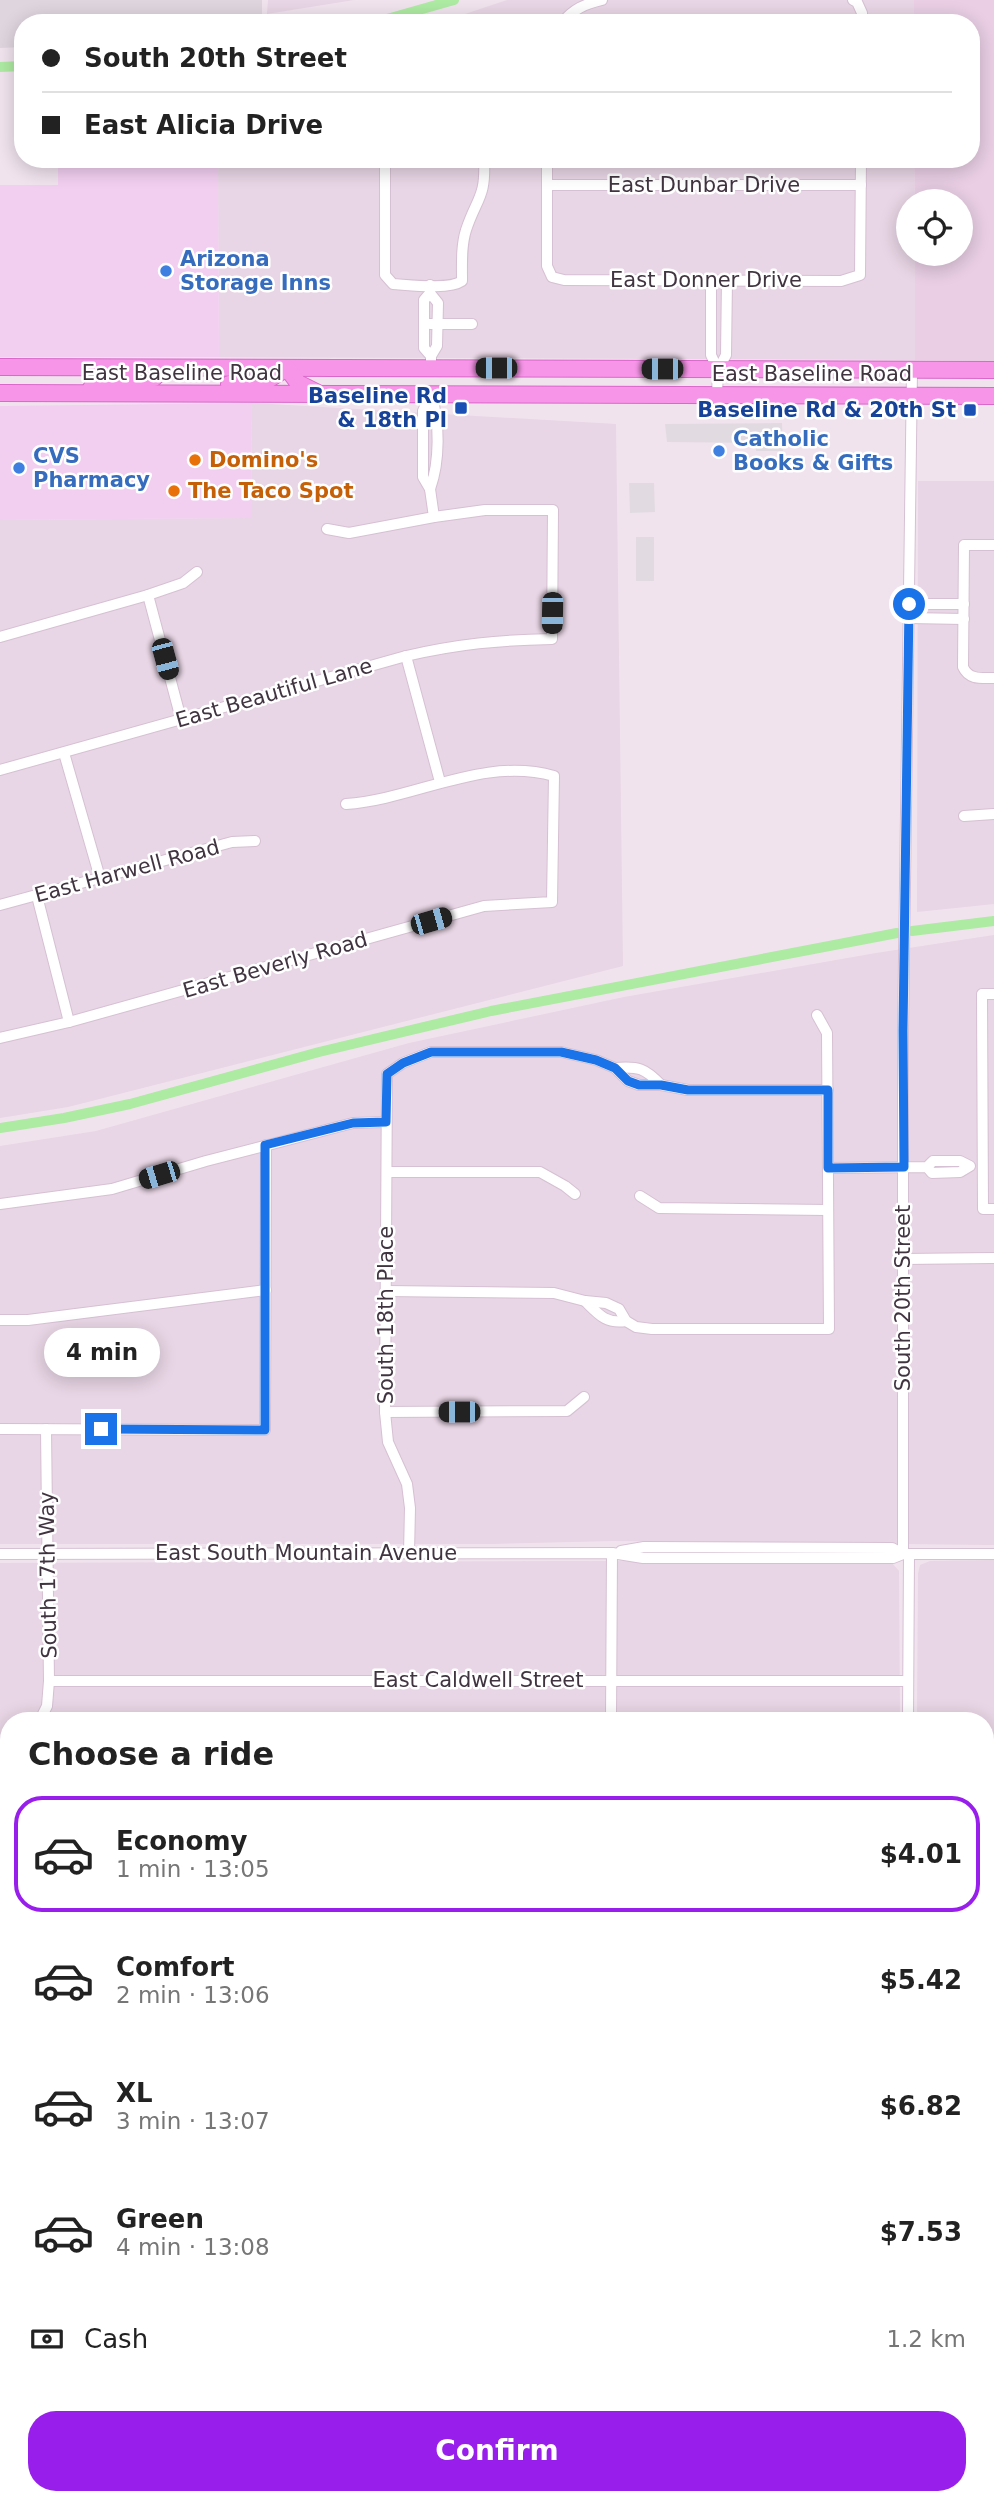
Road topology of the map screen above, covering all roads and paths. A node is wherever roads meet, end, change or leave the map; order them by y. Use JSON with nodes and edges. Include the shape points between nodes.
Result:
{"nodes":[{"id":1,"x":602,"y":0,"type":"edge"},
{"id":2,"x":571,"y":14,"type":"edge"},
{"id":3,"x":385,"y":168,"type":"edge"},
{"id":4,"x":484,"y":168,"type":"edge"},
{"id":5,"x":547,"y":168,"type":"edge"},
{"id":6,"x":862,"y":168,"type":"edge"},
{"id":7,"x":547,"y":185,"type":"junction"},
{"id":8,"x":861,"y":185,"type":"junction"},
{"id":9,"x":712,"y":280,"type":"junction"},
{"id":10,"x":727,"y":280,"type":"junction"},
{"id":11,"x":430,"y":289,"type":"junction"},
{"id":12,"x":712,"y":321,"type":"junction"},
{"id":13,"x":727,"y":321,"type":"junction"},
{"id":14,"x":424,"y":324,"type":"junction"},
{"id":15,"x":438,"y":324,"type":"junction"},
{"id":16,"x":472,"y":324,"type":"dead end"},
{"id":17,"x":431,"y":362,"type":"junction"},
{"id":18,"x":0,"y":367,"type":"edge"},
{"id":19,"x":161,"y":368,"type":"junction"},
{"id":20,"x":286,"y":368,"type":"junction"},
{"id":21,"x":718,"y":370,"type":"junction"},
{"id":22,"x":912,"y":370,"type":"junction"},
{"id":23,"x":994,"y":370,"type":"edge"},
{"id":24,"x":0,"y":393,"type":"edge"},
{"id":25,"x":75,"y":393,"type":"junction"},
{"id":26,"x":197,"y":394,"type":"junction"},
{"id":27,"x":320,"y":394,"type":"junction"},
{"id":28,"x":431,"y":394,"type":"junction"},
{"id":29,"x":990,"y":394,"type":"edge"},
{"id":30,"x":718,"y":395,"type":"junction"},
{"id":31,"x":912,"y":395,"type":"junction"},
{"id":32,"x":423,"y":448,"type":"junction"},
{"id":33,"x":436,"y":449,"type":"junction"},
{"id":34,"x":430,"y":489,"type":"junction"},
{"id":35,"x":435,"y":517,"type":"junction"},
{"id":36,"x":327,"y":530,"type":"dead end"},
{"id":37,"x":994,"y":545,"type":"edge"},
{"id":38,"x":197,"y":572,"type":"dead end"},
{"id":39,"x":148,"y":595,"type":"junction"},
{"id":40,"x":909,"y":604,"type":"junction"},
{"id":41,"x":964,"y":604,"type":"junction"},
{"id":42,"x":909,"y":618,"type":"junction"},
{"id":43,"x":964,"y":618,"type":"junction"},
{"id":44,"x":0,"y":637,"type":"edge"},
{"id":45,"x":406,"y":656,"type":"junction"},
{"id":46,"x":994,"y":678,"type":"edge"},
{"id":47,"x":181,"y":719,"type":"junction"},
{"id":48,"x":64,"y":753,"type":"junction"},
{"id":49,"x":0,"y":770,"type":"edge"},
{"id":50,"x":440,"y":782,"type":"junction"},
{"id":51,"x":346,"y":804,"type":"dead end"},
{"id":52,"x":994,"y":814,"type":"edge"},
{"id":53,"x":964,"y":816,"type":"dead end"},
{"id":54,"x":255,"y":841,"type":"dead end"},
{"id":55,"x":100,"y":878,"type":"junction"},
{"id":56,"x":37,"y":896,"type":"junction"},
{"id":57,"x":0,"y":905,"type":"edge"},
{"id":58,"x":994,"y":994,"type":"edge"},
{"id":59,"x":817,"y":1015,"type":"dead end"},
{"id":60,"x":69,"y":1022,"type":"junction"},
{"id":61,"x":0,"y":1038,"type":"edge"},
{"id":62,"x":988,"y":1064,"type":"edge"},
{"id":63,"x":828,"y":1090,"type":"junction"},
{"id":64,"x":386,"y":1122,"type":"junction"},
{"id":65,"x":982,"y":1140,"type":"junction"},
{"id":66,"x":994,"y":1140,"type":"edge"},
{"id":67,"x":265,"y":1145,"type":"junction"},
{"id":68,"x":976,"y":1166,"type":"junction"},
{"id":69,"x":904,"y":1167,"type":"junction"},
{"id":70,"x":828,"y":1168,"type":"junction"},
{"id":71,"x":387,"y":1171,"type":"junction"},
{"id":72,"x":575,"y":1194,"type":"dead end"},
{"id":73,"x":640,"y":1196,"type":"dead end"},
{"id":74,"x":0,"y":1204,"type":"edge"},
{"id":75,"x":994,"y":1209,"type":"edge"},
{"id":76,"x":828,"y":1210,"type":"junction"},
{"id":77,"x":994,"y":1258,"type":"edge"},
{"id":78,"x":904,"y":1259,"type":"junction"},
{"id":79,"x":266,"y":1290,"type":"junction"},
{"id":80,"x":386,"y":1291,"type":"junction"},
{"id":81,"x":0,"y":1320,"type":"edge"},
{"id":82,"x":584,"y":1397,"type":"dead end"},
{"id":83,"x":385,"y":1412,"type":"junction"},
{"id":84,"x":0,"y":1429,"type":"edge"},
{"id":85,"x":46,"y":1429,"type":"junction"},
{"id":86,"x":46,"y":1553,"type":"junction"},
{"id":87,"x":409,"y":1553,"type":"junction"},
{"id":88,"x":611,"y":1553,"type":"junction"},
{"id":89,"x":0,"y":1554,"type":"edge"},
{"id":90,"x":906,"y":1555,"type":"junction"},
{"id":91,"x":994,"y":1555,"type":"edge"},
{"id":92,"x":611,"y":1680,"type":"junction"},
{"id":93,"x":49,"y":1681,"type":"junction"},
{"id":94,"x":908,"y":1681,"type":"junction"},
{"id":95,"x":44,"y":1712,"type":"edge"},
{"id":96,"x":611,"y":1712,"type":"edge"},
{"id":97,"x":908,"y":1712,"type":"edge"}],
"edges":[{"from":1,"to":2,"type":"street"},
{"from":3,"to":11,"type":"street","via":[[384,275],[393,284]]},
{"from":4,"to":11,"type":"street","via":[[485,184],[463,244],[462,281]]},
{"from":5,"to":7,"type":"street"},
{"from":6,"to":8,"type":"street"},
{"from":7,"to":8,"type":"street","name":"East Dunbar Drive"},
{"from":7,"to":9,"type":"street","name":"East Donner Drive","via":[[547,266],[552,277]]},
{"from":8,"to":10,"type":"street","name":"East Donner Drive","via":[[860,275],[841,281]]},
{"from":9,"to":10,"type":"street","name":"East Donner Drive"},
{"from":9,"to":12,"type":"street"},
{"from":10,"to":13,"type":"street"},
{"from":11,"to":14,"type":"street","via":[[424,300]]},
{"from":11,"to":15,"type":"street","via":[[438,303]]},
{"from":12,"to":13,"type":"street"},
{"from":12,"to":21,"type":"street","via":[[712,355]]},
{"from":13,"to":21,"type":"street","via":[[726,355]]},
{"from":14,"to":15,"type":"street"},
{"from":14,"to":17,"type":"street","via":[[424,348]]},
{"from":15,"to":16,"type":"street"},
{"from":15,"to":17,"type":"street","via":[[438,346]]},
{"from":17,"to":20,"type":"main road","name":"East Baseline Road"},
{"from":17,"to":21,"type":"main road","name":"East Baseline Road"},
{"from":17,"to":28,"type":"main road"},
{"from":18,"to":19,"type":"main road","name":"East Baseline Road"},
{"from":19,"to":20,"type":"main road","name":"East Baseline Road"},
{"from":19,"to":25,"type":"main road","via":[[154,378],[103,383]]},
{"from":20,"to":26,"type":"main road","via":[[268,380],[221,384]]},
{"from":20,"to":27,"type":"main road","via":[[298,383]]},
{"from":21,"to":22,"type":"main road","name":"East Baseline Road"},
{"from":21,"to":30,"type":"street"},
{"from":22,"to":23,"type":"main road","name":"East Baseline Road"},
{"from":22,"to":31,"type":"street","name":"South 20th Street"},
{"from":24,"to":25,"type":"main road","name":"East Baseline Road"},
{"from":25,"to":26,"type":"main road","name":"East Baseline Road"},
{"from":26,"to":27,"type":"main road","name":"East Baseline Road"},
{"from":27,"to":28,"type":"main road","name":"East Baseline Road"},
{"from":28,"to":30,"type":"main road","name":"East Baseline Road"},
{"from":28,"to":32,"type":"street","via":[[423,411]]},
{"from":28,"to":33,"type":"street","via":[[436,410]]},
{"from":29,"to":31,"type":"main road","name":"East Baseline Road"},
{"from":30,"to":31,"type":"main road","name":"East Baseline Road"},
{"from":31,"to":40,"type":"street","name":"South 20th Street"},
{"from":32,"to":33,"type":"street"},
{"from":32,"to":34,"type":"street","via":[[423,477]]},
{"from":33,"to":34,"type":"street"},
{"from":34,"to":35,"type":"street"},
{"from":35,"to":36,"type":"street","via":[[349,533]]},
{"from":35,"to":45,"type":"street","name":"East Beautiful Lane","via":[[485,510],[553,510],[552,639],[486,641]]},
{"from":37,"to":41,"type":"street","via":[[964,545]]},
{"from":38,"to":39,"type":"street","via":[[183,583]]},
{"from":39,"to":44,"type":"street"},
{"from":39,"to":47,"type":"street"},
{"from":40,"to":41,"type":"street"},
{"from":40,"to":42,"type":"street","name":"South 20th Street"},
{"from":41,"to":43,"type":"street"},
{"from":42,"to":43,"type":"street"},
{"from":42,"to":69,"type":"street","name":"South 20th Street"},
{"from":43,"to":46,"type":"street","via":[[963,667],[975,678]]},
{"from":45,"to":47,"type":"street","name":"East Beautiful Lane"},
{"from":45,"to":50,"type":"street"},
{"from":47,"to":48,"type":"street","name":"East Beautiful Lane"},
{"from":48,"to":49,"type":"street","name":"East Beautiful Lane"},
{"from":48,"to":55,"type":"street"},
{"from":50,"to":51,"type":"street","via":[[367,803]]},
{"from":50,"to":60,"type":"street","name":"East Beverly Road","via":[[506,771],[554,776],[552,902],[484,906]]},
{"from":52,"to":53,"type":"street"},
{"from":54,"to":55,"type":"street","name":"East Harwell Road","via":[[232,842]]},
{"from":55,"to":56,"type":"street","name":"East Harwell Road"},
{"from":56,"to":57,"type":"street","name":"East Harwell Road"},
{"from":56,"to":60,"type":"street"},
{"from":58,"to":62,"type":"street","via":[[982,994]]},
{"from":59,"to":63,"type":"street","via":[[827,1033]]},
{"from":60,"to":61,"type":"street","name":"East Beverly Road"},
{"from":62,"to":65,"type":"street"},
{"from":63,"to":64,"type":"street","name":"South 18th Place","via":[[688,1090],[639,1085],[615,1068],[561,1052],[431,1052],[387,1074]]},
{"from":63,"to":70,"type":"street"},
{"from":64,"to":67,"type":"street","via":[[353,1123]]},
{"from":64,"to":71,"type":"street","name":"South 18th Place"},
{"from":65,"to":66,"type":"street"},
{"from":65,"to":68,"type":"street"},
{"from":67,"to":74,"type":"street","via":[[112,1189]]},
{"from":67,"to":79,"type":"street"},
{"from":68,"to":69,"type":"street","via":[[960,1172]]},
{"from":68,"to":75,"type":"street","via":[[982,1209]]},
{"from":69,"to":70,"type":"street"},
{"from":69,"to":78,"type":"street","name":"South 20th Street"},
{"from":70,"to":76,"type":"street"},
{"from":71,"to":72,"type":"street","via":[[540,1172]]},
{"from":71,"to":80,"type":"street","name":"South 18th Place"},
{"from":73,"to":76,"type":"street","via":[[659,1208]]},
{"from":76,"to":80,"type":"street","via":[[829,1329],[652,1329],[626,1321],[614,1323],[585,1301],[554,1293]]},
{"from":77,"to":78,"type":"street"},
{"from":78,"to":90,"type":"street","name":"South 20th Street"},
{"from":79,"to":81,"type":"street"},
{"from":79,"to":85,"type":"street","via":[[265,1430]]},
{"from":80,"to":83,"type":"street","name":"South 18th Place"},
{"from":82,"to":83,"type":"street","via":[[567,1411]]},
{"from":83,"to":87,"type":"street","name":"South 18th Place","via":[[388,1442],[407,1484]]},
{"from":84,"to":85,"type":"street"},
{"from":85,"to":86,"type":"street","name":"South 17th Way"},
{"from":86,"to":87,"type":"street","name":"East South Mountain Avenue"},
{"from":86,"to":89,"type":"street","name":"East South Mountain Avenue"},
{"from":86,"to":93,"type":"street","name":"South 17th Way"},
{"from":87,"to":88,"type":"street","name":"East South Mountain Avenue"},
{"from":88,"to":90,"type":"street","name":"East South Mountain Avenue","via":[[644,1547],[892,1548]]},
{"from":88,"to":92,"type":"street"},
{"from":90,"to":91,"type":"street","name":"East South Mountain Avenue"},
{"from":90,"to":94,"type":"street","name":"South 20th Street"},
{"from":92,"to":93,"type":"street","name":"East Caldwell Street"},
{"from":92,"to":94,"type":"street","name":"East Caldwell Street"},
{"from":92,"to":96,"type":"street"},
{"from":93,"to":95,"type":"street","name":"South 17th Way"},
{"from":94,"to":97,"type":"street","name":"South 20th Street"}]}
